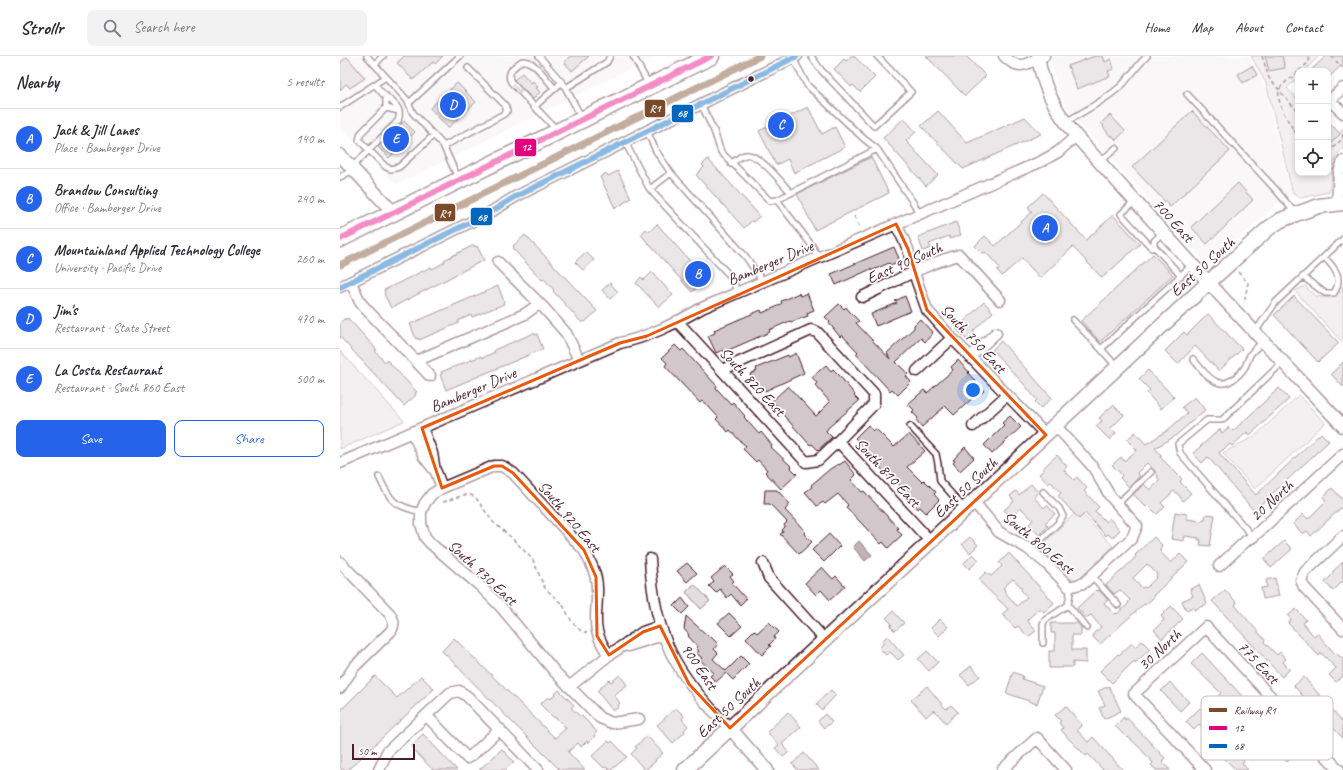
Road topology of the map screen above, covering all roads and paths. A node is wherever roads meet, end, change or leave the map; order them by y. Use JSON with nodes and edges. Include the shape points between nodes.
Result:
{"nodes":[{"id":1,"x":367,"y":56,"type":"edge"},
{"id":2,"x":383,"y":56,"type":"edge"},
{"id":3,"x":460,"y":56,"type":"edge"},
{"id":4,"x":610,"y":56,"type":"edge"},
{"id":5,"x":633,"y":56,"type":"edge"},
{"id":6,"x":811,"y":56,"type":"edge"},
{"id":7,"x":877,"y":56,"type":"edge"},
{"id":8,"x":1004,"y":56,"type":"edge"},
{"id":9,"x":1147,"y":56,"type":"edge"},
{"id":10,"x":1262,"y":56,"type":"edge"},
{"id":11,"x":1331,"y":56,"type":"edge"},
{"id":12,"x":542,"y":57,"type":"edge"},
{"id":13,"x":795,"y":57,"type":"edge"},
{"id":14,"x":1040,"y":57,"type":"edge"},
{"id":15,"x":1310,"y":57,"type":"edge"},
{"id":16,"x":704,"y":58,"type":"edge"},
{"id":17,"x":374,"y":64,"type":"junction"},
{"id":18,"x":536,"y":67,"type":"junction"},
{"id":19,"x":468,"y":68,"type":"dead end"},
{"id":20,"x":1302,"y":68,"type":"edge"},
{"id":21,"x":1343,"y":68,"type":"edge"},
{"id":22,"x":1295,"y":74,"type":"edge"},
{"id":23,"x":386,"y":77,"type":"junction"},
{"id":24,"x":562,"y":82,"type":"junction"},
{"id":25,"x":375,"y":85,"type":"junction"},
{"id":26,"x":650,"y":86,"type":"junction"},
{"id":27,"x":566,"y":88,"type":"junction"},
{"id":28,"x":1343,"y":88,"type":"edge"},
{"id":29,"x":555,"y":89,"type":"junction"},
{"id":30,"x":1280,"y":91,"type":"junction"},
{"id":31,"x":1187,"y":94,"type":"dead end"},
{"id":32,"x":386,"y":96,"type":"junction"},
{"id":33,"x":409,"y":103,"type":"junction"},
{"id":34,"x":700,"y":104,"type":"junction"},
{"id":35,"x":340,"y":107,"type":"edge"},
{"id":36,"x":534,"y":107,"type":"junction"},
{"id":37,"x":1295,"y":107,"type":"edge"},
{"id":38,"x":386,"y":108,"type":"junction"},
{"id":39,"x":400,"y":111,"type":"junction"},
{"id":40,"x":1343,"y":113,"type":"edge"},
{"id":41,"x":582,"y":119,"type":"junction"},
{"id":42,"x":1065,"y":122,"type":"junction"},
{"id":43,"x":647,"y":131,"type":"junction"},
{"id":44,"x":558,"y":132,"type":"junction"},
{"id":45,"x":1295,"y":132,"type":"edge"},
{"id":46,"x":1343,"y":134,"type":"edge"},
{"id":47,"x":434,"y":135,"type":"junction"},
{"id":48,"x":1076,"y":136,"type":"junction"},
{"id":49,"x":625,"y":142,"type":"junction"},
{"id":50,"x":444,"y":146,"type":"junction"},
{"id":51,"x":1116,"y":148,"type":"dead end"},
{"id":52,"x":877,"y":149,"type":"junction"},
{"id":53,"x":368,"y":150,"type":"junction"},
{"id":54,"x":1331,"y":151,"type":"edge"},
{"id":55,"x":340,"y":154,"type":"edge"},
{"id":56,"x":1343,"y":161,"type":"edge"},
{"id":57,"x":1100,"y":162,"type":"junction"},
{"id":58,"x":731,"y":164,"type":"junction"},
{"id":59,"x":353,"y":168,"type":"junction"},
{"id":60,"x":671,"y":173,"type":"junction"},
{"id":61,"x":340,"y":177,"type":"edge"},
{"id":62,"x":459,"y":180,"type":"junction"},
{"id":63,"x":650,"y":189,"type":"junction"},
{"id":64,"x":791,"y":193,"type":"junction"},
{"id":65,"x":776,"y":200,"type":"junction"},
{"id":66,"x":1135,"y":201,"type":"junction"},
{"id":67,"x":1340,"y":203,"type":"edge"},
{"id":68,"x":393,"y":212,"type":"junction"},
{"id":69,"x":919,"y":214,"type":"junction"},
{"id":70,"x":1296,"y":214,"type":"junction"},
{"id":71,"x":854,"y":216,"type":"dead end"},
{"id":72,"x":896,"y":224,"type":"junction"},
{"id":73,"x":860,"y":228,"type":"dead end"},
{"id":74,"x":1163,"y":232,"type":"junction"},
{"id":75,"x":340,"y":239,"type":"edge"},
{"id":76,"x":1343,"y":239,"type":"edge"},
{"id":77,"x":1154,"y":246,"type":"junction"},
{"id":78,"x":1324,"y":257,"type":"junction"},
{"id":79,"x":818,"y":258,"type":"junction"},
{"id":80,"x":498,"y":262,"type":"dead end"},
{"id":81,"x":1193,"y":265,"type":"junction"},
{"id":82,"x":1238,"y":272,"type":"dead end"},
{"id":83,"x":914,"y":273,"type":"junction"},
{"id":84,"x":1181,"y":276,"type":"junction"},
{"id":85,"x":1302,"y":277,"type":"junction"},
{"id":86,"x":351,"y":282,"type":"junction"},
{"id":87,"x":763,"y":282,"type":"junction"},
{"id":88,"x":1209,"y":282,"type":"junction"},
{"id":89,"x":340,"y":287,"type":"edge"},
{"id":90,"x":737,"y":293,"type":"junction"},
{"id":91,"x":862,"y":297,"type":"dead end"},
{"id":92,"x":1000,"y":300,"type":"dead end"},
{"id":93,"x":1244,"y":303,"type":"dead end"},
{"id":94,"x":539,"y":304,"type":"junction"},
{"id":95,"x":1073,"y":320,"type":"dead end"},
{"id":96,"x":678,"y":322,"type":"junction"},
{"id":97,"x":1255,"y":332,"type":"junction"},
{"id":98,"x":996,"y":333,"type":"dead end"},
{"id":99,"x":952,"y":338,"type":"junction"},
{"id":100,"x":1264,"y":342,"type":"junction"},
{"id":101,"x":1101,"y":349,"type":"junction"},
{"id":102,"x":970,"y":357,"type":"junction"},
{"id":103,"x":1193,"y":359,"type":"dead end"},
{"id":104,"x":579,"y":360,"type":"junction"},
{"id":105,"x":416,"y":361,"type":"junction"},
{"id":106,"x":1283,"y":362,"type":"junction"},
{"id":107,"x":1118,"y":367,"type":"junction"},
{"id":108,"x":722,"y":370,"type":"junction"},
{"id":109,"x":917,"y":371,"type":"dead end"},
{"id":110,"x":430,"y":376,"type":"dead end"},
{"id":111,"x":1007,"y":395,"type":"junction"},
{"id":112,"x":910,"y":426,"type":"dead end"},
{"id":113,"x":973,"y":426,"type":"dead end"},
{"id":114,"x":1343,"y":426,"type":"edge"},
{"id":115,"x":417,"y":430,"type":"junction"},
{"id":116,"x":1051,"y":430,"type":"junction"},
{"id":117,"x":838,"y":441,"type":"junction"},
{"id":118,"x":1343,"y":454,"type":"edge"},
{"id":119,"x":340,"y":463,"type":"edge"},
{"id":120,"x":1151,"y":472,"type":"dead end"},
{"id":121,"x":379,"y":477,"type":"dead end"},
{"id":122,"x":442,"y":488,"type":"junction"},
{"id":123,"x":1043,"y":492,"type":"dead end"},
{"id":124,"x":444,"y":502,"type":"dead end"},
{"id":125,"x":1117,"y":504,"type":"junction"},
{"id":126,"x":969,"y":506,"type":"junction"},
{"id":127,"x":421,"y":512,"type":"junction"},
{"id":128,"x":1343,"y":536,"type":"edge"},
{"id":129,"x":1253,"y":537,"type":"junction"},
{"id":130,"x":931,"y":542,"type":"junction"},
{"id":131,"x":1030,"y":551,"type":"junction"},
{"id":132,"x":650,"y":559,"type":"dead end"},
{"id":133,"x":340,"y":562,"type":"edge"},
{"id":134,"x":763,"y":563,"type":"dead end"},
{"id":135,"x":1219,"y":566,"type":"dead end"},
{"id":136,"x":1092,"y":576,"type":"junction"},
{"id":137,"x":1070,"y":587,"type":"junction"},
{"id":138,"x":1068,"y":605,"type":"junction"},
{"id":139,"x":1118,"y":605,"type":"dead end"},
{"id":140,"x":1206,"y":627,"type":"joint"},
{"id":141,"x":1087,"y":628,"type":"dead end"},
{"id":142,"x":1343,"y":629,"type":"edge"},
{"id":143,"x":661,"y":630,"type":"junction"},
{"id":144,"x":590,"y":633,"type":"dead end"},
{"id":145,"x":825,"y":640,"type":"junction"},
{"id":146,"x":1043,"y":643,"type":"dead end"},
{"id":147,"x":612,"y":653,"type":"junction"},
{"id":148,"x":569,"y":687,"type":"junction"},
{"id":149,"x":340,"y":688,"type":"edge"},
{"id":150,"x":1270,"y":696,"type":"edge"},
{"id":151,"x":426,"y":715,"type":"junction"},
{"id":152,"x":639,"y":719,"type":"dead end"},
{"id":153,"x":730,"y":728,"type":"junction"},
{"id":154,"x":500,"y":729,"type":"junction"},
{"id":155,"x":1330,"y":760,"type":"edge"},
{"id":156,"x":379,"y":770,"type":"edge"},
{"id":157,"x":538,"y":770,"type":"edge"},
{"id":158,"x":685,"y":770,"type":"edge"},
{"id":159,"x":767,"y":770,"type":"edge"},
{"id":160,"x":1002,"y":770,"type":"edge"},
{"id":161,"x":1066,"y":770,"type":"edge"},
{"id":162,"x":1205,"y":770,"type":"edge"},
{"id":163,"x":1339,"y":770,"type":"edge"}],
"edges":[{"from":1,"to":17,"type":"lane"},
{"from":2,"to":17,"type":"lane"},
{"from":3,"to":33,"type":"lane"},
{"from":4,"to":27,"type":"lane","via":[[607,62]]},
{"from":5,"to":26,"type":"lane"},
{"from":6,"to":7,"type":"lane","via":[[874,126],[911,92]]},
{"from":8,"to":14,"type":"street","via":[[1023,66]]},
{"from":9,"to":42,"type":"lane","via":[[1122,85]]},
{"from":10,"to":30,"type":"path","via":[[1269,78]]},
{"from":11,"to":21,"type":"path"},
{"from":12,"to":18,"type":"lane"},
{"from":12,"to":24,"type":"lane"},
{"from":13,"to":34,"type":"street"},
{"from":13,"to":52,"type":"lane","via":[[807,85]]},
{"from":14,"to":42,"type":"street","name":"700 East","via":[[1049,94]]},
{"from":15,"to":20,"type":"path","via":[[1309,62]]},
{"from":16,"to":26,"type":"main road"},
{"from":17,"to":23,"type":"lane"},
{"from":18,"to":29,"type":"lane"},
{"from":18,"to":36,"type":"lane","one_way":true,"via":[[528,61],[523,61],[512,70],[509,78]]},
{"from":19,"to":50,"type":"lane","via":[[505,105],[507,111]]},
{"from":22,"to":30,"type":"path"},
{"from":23,"to":25,"type":"lane"},
{"from":23,"to":33,"type":"lane"},
{"from":24,"to":27,"type":"lane"},
{"from":24,"to":29,"type":"lane"},
{"from":25,"to":32,"type":"lane"},
{"from":25,"to":35,"type":"lane"},
{"from":26,"to":41,"type":"main road"},
{"from":27,"to":41,"type":"lane"},
{"from":28,"to":40,"type":"street","via":[[1330,100]]},
{"from":29,"to":36,"type":"lane"},
{"from":30,"to":37,"type":"path"},
{"from":30,"to":45,"type":"path","via":[[1282,108]]},
{"from":31,"to":70,"type":"lane"},
{"from":32,"to":38,"type":"lane"},
{"from":32,"to":39,"type":"lane"},
{"from":33,"to":47,"type":"lane","via":[[413,113]]},
{"from":34,"to":43,"type":"street"},
{"from":34,"to":58,"type":"lane","via":[[714,131],[721,152]]},
{"from":36,"to":44,"type":"lane"},
{"from":38,"to":39,"type":"lane"},
{"from":38,"to":53,"type":"lane","via":[[360,132],[359,140]]},
{"from":39,"to":53,"type":"lane","via":[[398,121]]},
{"from":41,"to":44,"type":"main road"},
{"from":42,"to":48,"type":"street","name":"700 East"},
{"from":43,"to":49,"type":"street"},
{"from":43,"to":60,"type":"lane","via":[[656,151]]},
{"from":44,"to":62,"type":"main road"},
{"from":46,"to":54,"type":"path","via":[[1342,139]]},
{"from":47,"to":50,"type":"lane"},
{"from":47,"to":53,"type":"lane","via":[[395,169],[386,167]]},
{"from":48,"to":57,"type":"street","name":"700 East"},
{"from":48,"to":69,"type":"street","name":"Bamberger Drive","via":[[1050,157]]},
{"from":49,"to":63,"type":"lane"},
{"from":49,"to":86,"type":"street"},
{"from":50,"to":62,"type":"lane"},
{"from":51,"to":57,"type":"lane"},
{"from":52,"to":64,"type":"lane"},
{"from":52,"to":69,"type":"lane"},
{"from":53,"to":59,"type":"lane"},
{"from":55,"to":59,"type":"street"},
{"from":56,"to":67,"type":"street","via":[[1339,172]]},
{"from":57,"to":66,"type":"street","name":"700 East"},
{"from":58,"to":64,"type":"lane","via":[[746,154],[753,155]]},
{"from":58,"to":65,"type":"lane","via":[[770,201]]},
{"from":59,"to":61,"type":"lane"},
{"from":59,"to":68,"type":"street"},
{"from":60,"to":63,"type":"lane"},
{"from":60,"to":87,"type":"lane","via":[[746,257]]},
{"from":62,"to":68,"type":"main road"},
{"from":63,"to":90,"type":"lane","via":[[730,276]]},
{"from":64,"to":65,"type":"lane"},
{"from":65,"to":79,"type":"lane","via":[[813,247]]},
{"from":66,"to":74,"type":"street","name":"700 East"},
{"from":66,"to":77,"type":"lane","via":[[1121,214],[1152,248]]},
{"from":67,"to":70,"type":"main road","name":"East 50 South"},
{"from":68,"to":75,"type":"main road"},
{"from":69,"to":72,"type":"street","name":"Bamberger Drive"},
{"from":70,"to":88,"type":"main road","name":"East 50 South","via":[[1269,228]]},
{"from":71,"to":73,"type":"path"},
{"from":72,"to":79,"type":"street","name":"Bamberger Drive"},
{"from":72,"to":83,"type":"street","name":"South 750 East","via":[[908,249]]},
{"from":74,"to":77,"type":"lane","via":[[1154,241]]},
{"from":74,"to":81,"type":"street","name":"700 East"},
{"from":76,"to":78,"type":"lane"},
{"from":77,"to":84,"type":"lane"},
{"from":78,"to":85,"type":"lane"},
{"from":78,"to":85,"type":"lane","via":[[1336,269],[1341,279],[1334,293],[1325,293]]},
{"from":79,"to":87,"type":"street","name":"Bamberger Drive"},
{"from":80,"to":94,"type":"street"},
{"from":81,"to":84,"type":"lane"},
{"from":81,"to":88,"type":"street","name":"700 East"},
{"from":82,"to":93,"type":"path","via":[[1248,284]]},
{"from":83,"to":91,"type":"street","name":"East 90 South"},
{"from":83,"to":92,"type":"street","name":"East 90 South","via":[[958,256]]},
{"from":83,"to":99,"type":"street","name":"South 750 East","via":[[927,310]]},
{"from":84,"to":101,"type":"lane"},
{"from":85,"to":97,"type":"lane","via":[[1276,302]]},
{"from":86,"to":89,"type":"street"},
{"from":86,"to":105,"type":"street","via":[[366,310]]},
{"from":87,"to":90,"type":"street","name":"Bamberger Drive"},
{"from":88,"to":97,"type":"street","name":"700 East"},
{"from":88,"to":107,"type":"main road","name":"East 50 South"},
{"from":90,"to":96,"type":"street","name":"Bamberger Drive"},
{"from":94,"to":104,"type":"street","via":[[566,333]]},
{"from":94,"to":105,"type":"street","via":[[524,314]]},
{"from":95,"to":101,"type":"lane"},
{"from":96,"to":104,"type":"street","name":"Bamberger Drive"},
{"from":96,"to":108,"type":"street","name":"South 820 East"},
{"from":97,"to":100,"type":"street","name":"700 East"},
{"from":98,"to":102,"type":"street"},
{"from":99,"to":102,"type":"street","name":"South 750 East"},
{"from":99,"to":109,"type":"street"},
{"from":100,"to":103,"type":"lane","via":[[1250,354],[1245,368],[1224,384],[1213,380]]},
{"from":100,"to":106,"type":"street","name":"700 East"},
{"from":101,"to":107,"type":"lane"},
{"from":102,"to":111,"type":"street","name":"South 750 East"},
{"from":104,"to":115,"type":"street","name":"Bamberger Drive"},
{"from":105,"to":110,"type":"street"},
{"from":106,"to":114,"type":"street","name":"700 East"},
{"from":106,"to":129,"type":"lane","via":[[1222,420],[1206,420],[1178,444],[1180,453]]},
{"from":107,"to":116,"type":"main road","name":"East 50 South"},
{"from":108,"to":117,"type":"street","name":"South 820 East","via":[[806,462],[818,460]]},
{"from":108,"to":117,"type":"street","via":[[810,330],[817,332],[874,394],[874,404]]},
{"from":111,"to":113,"type":"street"},
{"from":111,"to":116,"type":"street","name":"South 750 East"},
{"from":112,"to":126,"type":"lane","via":[[936,454],[940,482]]},
{"from":115,"to":119,"type":"street","name":"Bamberger Drive"},
{"from":115,"to":122,"type":"street","via":[[424,457],[436,472]]},
{"from":116,"to":125,"type":"street","name":"South 750 East","via":[[1093,467]]},
{"from":116,"to":126,"type":"main road","name":"East 50 South"},
{"from":117,"to":130,"type":"street","name":"South 810 East"},
{"from":118,"to":129,"type":"street","name":"20 North"},
{"from":120,"to":125,"type":"lane"},
{"from":121,"to":127,"type":"lane","via":[[391,499],[402,508]]},
{"from":122,"to":127,"type":"street","via":[[432,494]]},
{"from":122,"to":147,"type":"street","name":"South 920 East","via":[[494,466],[502,466],[513,473],[584,550],[589,559],[596,577],[595,616],[598,636],[601,645]]},
{"from":123,"to":131,"type":"lane","via":[[1059,508],[1063,516]]},
{"from":124,"to":144,"type":"path","via":[[464,495],[476,498],[493,522],[533,560],[545,588],[563,605],[573,624],[583,632]]},
{"from":125,"to":136,"type":"street","name":"South 750 East","via":[[1136,526],[1132,538]]},
{"from":126,"to":130,"type":"main road","name":"East 50 South"},
{"from":126,"to":131,"type":"street","name":"South 800 East","via":[[999,532]]},
{"from":127,"to":148,"type":"street","name":"South 930 East","via":[[422,531],[430,543],[501,607]]},
{"from":128,"to":142,"type":"street","via":[[1305,572],[1301,580],[1304,587]]},
{"from":129,"to":135,"type":"street","name":"20 North"},
{"from":130,"to":145,"type":"main road","name":"East 50 South"},
{"from":131,"to":137,"type":"street","name":"South 800 East"},
{"from":132,"to":143,"type":"street","name":"900 East","via":[[653,597]]},
{"from":133,"to":149,"type":"street","via":[[389,613],[394,622],[391,631],[354,667]]},
{"from":134,"to":145,"type":"street","via":[[769,578]]},
{"from":136,"to":137,"type":"street","via":[[1084,584]]},
{"from":136,"to":139,"type":"lane"},
{"from":137,"to":138,"type":"lane"},
{"from":138,"to":141,"type":"lane"},
{"from":138,"to":146,"type":"lane","via":[[1045,620]]},
{"from":140,"to":150,"type":"street","name":"775 East"},
{"from":140,"to":162,"type":"street","name":"30 North","via":[[1134,694]]},
{"from":143,"to":147,"type":"street","via":[[643,632]]},
{"from":143,"to":153,"type":"street","name":"900 East","via":[[675,662],[689,684]]},
{"from":145,"to":153,"type":"main road","name":"East 50 South"},
{"from":147,"to":148,"type":"street"},
{"from":148,"to":152,"type":"street","name":"South 930 East","via":[[606,721],[612,723]]},
{"from":151,"to":154,"type":"street","via":[[450,693],[459,691]]},
{"from":151,"to":154,"type":"street","via":[[467,758]]},
{"from":151,"to":156,"type":"street","via":[[387,752]]},
{"from":153,"to":158,"type":"main road","name":"East 50 South"},
{"from":153,"to":159,"type":"street","name":"900 East"},
{"from":154,"to":157,"type":"street"},
{"from":155,"to":163,"type":"street","name":"775 East"},
{"from":160,"to":161,"type":"street","via":[[1037,738]]}]}
